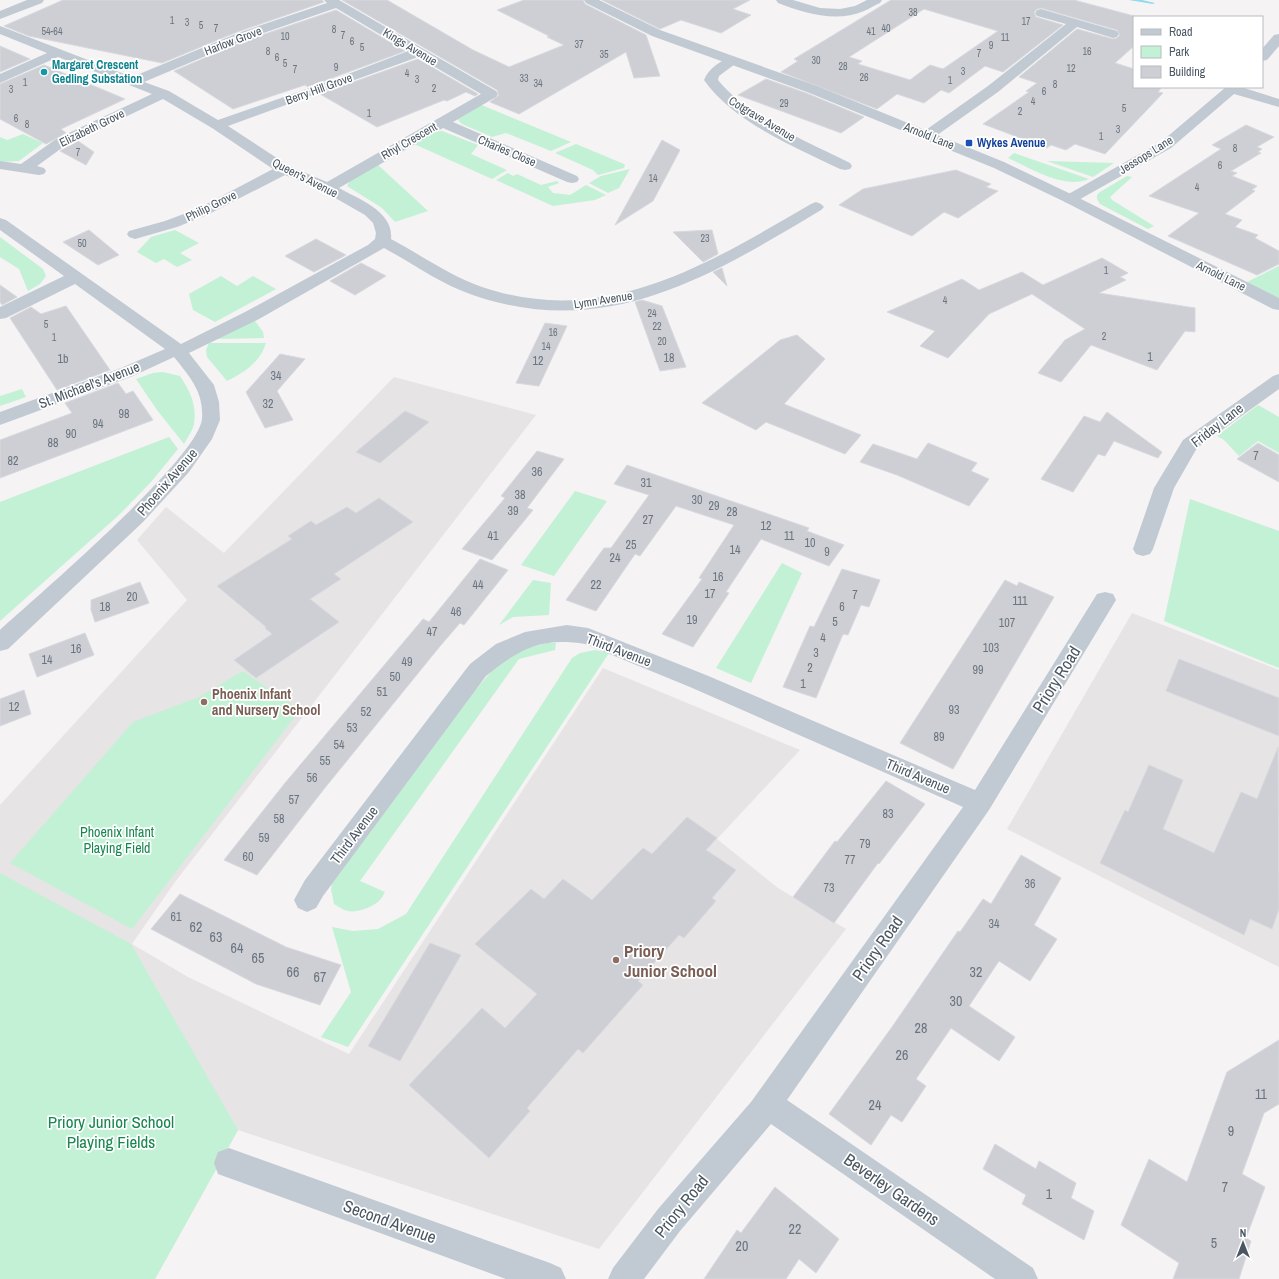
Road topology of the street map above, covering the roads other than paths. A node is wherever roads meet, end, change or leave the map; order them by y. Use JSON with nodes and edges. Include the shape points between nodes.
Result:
{"nodes":[{"id":1,"x":38,"y":0,"type":"edge"},
{"id":2,"x":590,"y":0,"type":"edge"},
{"id":3,"x":782,"y":0,"type":"edge"},
{"id":4,"x":876,"y":0,"type":"edge"},
{"id":5,"x":333,"y":2,"type":"edge"},
{"id":6,"x":1041,"y":13,"type":"dead end"},
{"id":7,"x":0,"y":15,"type":"edge"},
{"id":8,"x":1075,"y":23,"type":"junction"},
{"id":9,"x":0,"y":30,"type":"edge"},
{"id":10,"x":1113,"y":34,"type":"dead end"},
{"id":11,"x":1279,"y":38,"type":"edge"},
{"id":12,"x":57,"y":53,"type":"junction"},
{"id":13,"x":420,"y":53,"type":"junction"},
{"id":14,"x":1263,"y":56,"type":"edge"},
{"id":15,"x":732,"y":61,"type":"junction"},
{"id":16,"x":0,"y":79,"type":"edge"},
{"id":17,"x":132,"y":82,"type":"junction"},
{"id":18,"x":1233,"y":88,"type":"edge"},
{"id":19,"x":164,"y":94,"type":"junction"},
{"id":20,"x":491,"y":94,"type":"joint"},
{"id":21,"x":1279,"y":103,"type":"edge"},
{"id":22,"x":441,"y":122,"type":"junction"},
{"id":23,"x":217,"y":125,"type":"junction"},
{"id":24,"x":928,"y":135,"type":"junction"},
{"id":25,"x":2,"y":165,"type":"dead end"},
{"id":26,"x":845,"y":166,"type":"dead end"},
{"id":27,"x":284,"y":169,"type":"junction"},
{"id":28,"x":572,"y":179,"type":"dead end"},
{"id":29,"x":328,"y":188,"type":"junction"},
{"id":30,"x":1070,"y":199,"type":"junction"},
{"id":31,"x":816,"y":207,"type":"dead end"},
{"id":32,"x":0,"y":223,"type":"edge"},
{"id":33,"x":136,"y":234,"type":"dead end"},
{"id":34,"x":383,"y":241,"type":"junction"},
{"id":35,"x":76,"y":277,"type":"junction"},
{"id":36,"x":1279,"y":305,"type":"edge"},
{"id":37,"x":0,"y":314,"type":"edge"},
{"id":38,"x":178,"y":350,"type":"junction"},
{"id":39,"x":1279,"y":380,"type":"edge"},
{"id":40,"x":0,"y":419,"type":"edge"},
{"id":41,"x":1143,"y":549,"type":"dead end"},
{"id":42,"x":1105,"y":600,"type":"dead end"},
{"id":43,"x":0,"y":642,"type":"edge"},
{"id":44,"x":980,"y":803,"type":"junction"},
{"id":45,"x":307,"y":900,"type":"dead end"},
{"id":46,"x":760,"y":1112,"type":"junction"},
{"id":47,"x":229,"y":1163,"type":"dead end"},
{"id":48,"x":550,"y":1279,"type":"edge"},
{"id":49,"x":624,"y":1279,"type":"edge"},
{"id":50,"x":1022,"y":1279,"type":"edge"}],
"edges":[{"from":1,"to":7,"type":"street"},
{"from":2,"to":15,"type":"street","name":"Arnold Lane","via":[[656,33]]},
{"from":3,"to":4,"type":"street","via":[[821,12],[842,12],[858,9]]},
{"from":5,"to":13,"type":"street","name":"Kings Avenue"},
{"from":5,"to":17,"type":"street","name":"Harlow Grove","via":[[242,36]]},
{"from":6,"to":8,"type":"street"},
{"from":8,"to":10,"type":"street"},
{"from":8,"to":24,"type":"street","via":[[993,90]]},
{"from":9,"to":12,"type":"street","name":"Queen's Avenue"},
{"from":11,"to":14,"type":"street"},
{"from":12,"to":16,"type":"street"},
{"from":12,"to":17,"type":"street","name":"Queen's Avenue"},
{"from":13,"to":20,"type":"street","name":"Kings Avenue"},
{"from":13,"to":23,"type":"street","name":"Berry Hill Grove"},
{"from":15,"to":24,"type":"street","name":"Arnold Lane"},
{"from":15,"to":26,"type":"street","name":"Cotgrave Avenue","via":[[713,74],[711,80],[721,94],[771,126]]},
{"from":17,"to":19,"type":"street","name":"Queen's Avenue"},
{"from":18,"to":21,"type":"street"},
{"from":18,"to":30,"type":"street","name":"Jessops Lane","via":[[1166,145]]},
{"from":19,"to":23,"type":"street","name":"Queen's Avenue"},
{"from":19,"to":25,"type":"street","name":"Elizabeth Grove","via":[[61,142],[32,169]]},
{"from":20,"to":22,"type":"street","name":"Rhyl Crescent"},
{"from":22,"to":28,"type":"street","name":"Charles Close"},
{"from":22,"to":29,"type":"street","name":"Rhyl Crescent"},
{"from":23,"to":27,"type":"street","name":"Queen's Avenue"},
{"from":24,"to":30,"type":"street","name":"Arnold Lane"},
{"from":27,"to":29,"type":"street","name":"Queen's Avenue"},
{"from":27,"to":33,"type":"street","name":"Philip Grove","via":[[202,212]]},
{"from":29,"to":34,"type":"street","name":"Queen's Avenue","via":[[370,212],[380,221],[384,233]]},
{"from":30,"to":36,"type":"street","name":"Arnold Lane"},
{"from":31,"to":34,"type":"street","name":"Lymn Avenue","via":[[699,272],[652,290],[594,304],[533,304],[489,294],[463,286]]},
{"from":32,"to":35,"type":"street","name":"Phoenix Avenue"},
{"from":34,"to":38,"type":"street","via":[[253,315]]},
{"from":35,"to":37,"type":"street"},
{"from":35,"to":38,"type":"street","name":"Phoenix Avenue"},
{"from":38,"to":40,"type":"street","name":"St. Michael's Avenue","via":[[127,372]]},
{"from":38,"to":43,"type":"street","name":"Phoenix Avenue","via":[[205,385],[210,402],[211,420],[203,440],[182,467],[136,516]]},
{"from":39,"to":41,"type":"street","name":"Friday Lane","via":[[1190,444],[1164,488]]},
{"from":42,"to":44,"type":"street","name":"Priory Road"},
{"from":44,"to":45,"type":"street","name":"Third Avenue","via":[[588,636],[554,634],[525,640],[504,650],[478,670]]},
{"from":44,"to":46,"type":"street","name":"Priory Road"},
{"from":46,"to":49,"type":"street","name":"Priory Road","via":[[669,1220]]},
{"from":46,"to":50,"type":"street","name":"Beverley Gardens","via":[[774,1108]]},
{"from":47,"to":48,"type":"street","name":"Second Avenue"}]}
